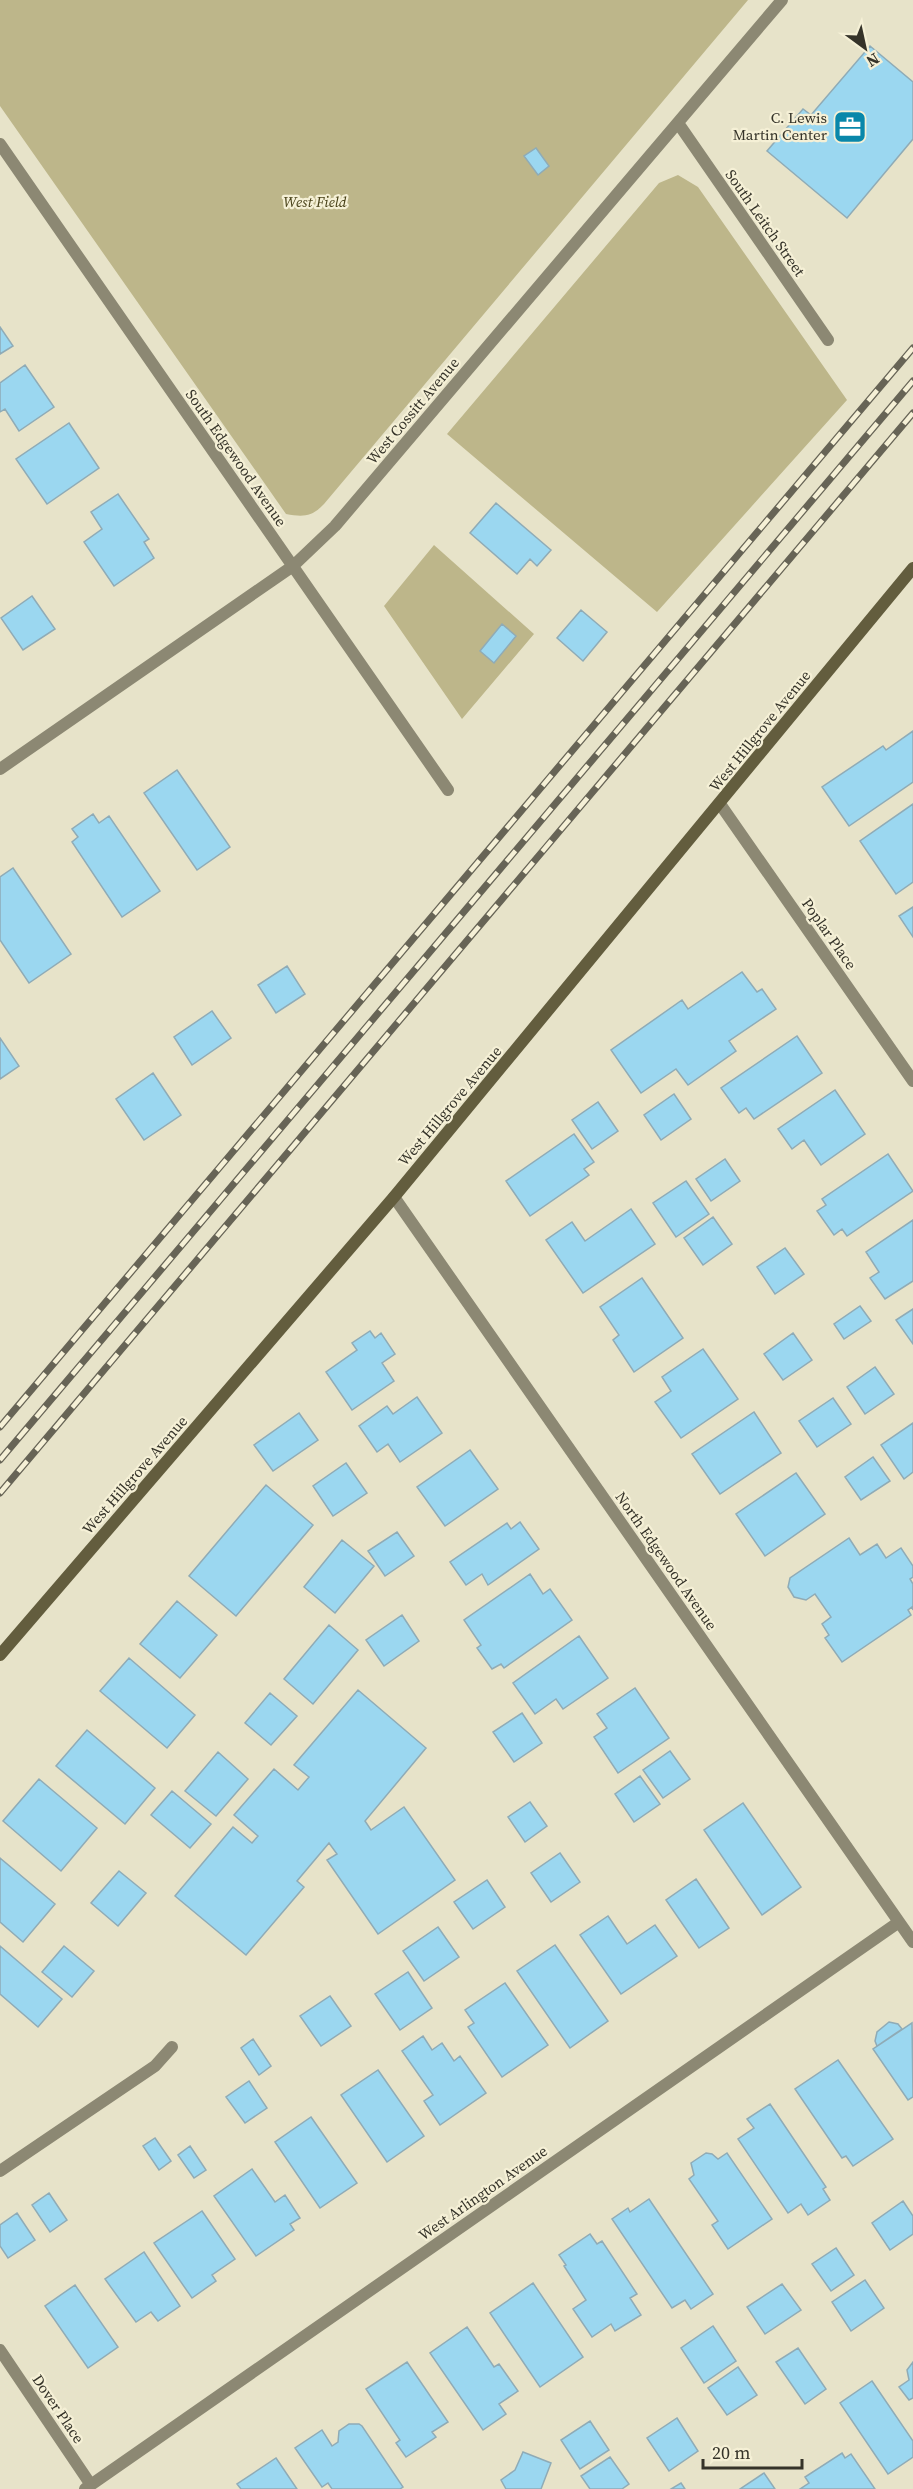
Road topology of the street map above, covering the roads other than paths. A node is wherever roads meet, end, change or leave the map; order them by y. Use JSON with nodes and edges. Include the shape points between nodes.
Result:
{"nodes":[{"id":1,"x":782,"y":0,"type":"edge"},
{"id":2,"x":678,"y":123,"type":"junction"},
{"id":3,"x":0,"y":144,"type":"edge"},
{"id":4,"x":828,"y":340,"type":"dead end"},
{"id":5,"x":293,"y":566,"type":"junction"},
{"id":6,"x":913,"y":568,"type":"edge"},
{"id":7,"x":0,"y":769,"type":"edge"},
{"id":8,"x":448,"y":790,"type":"dead end"},
{"id":9,"x":720,"y":804,"type":"junction"},
{"id":10,"x":913,"y":1081,"type":"edge"},
{"id":11,"x":394,"y":1197,"type":"junction"},
{"id":12,"x":0,"y":1654,"type":"edge"},
{"id":13,"x":899,"y":1922,"type":"junction"},
{"id":14,"x":913,"y":1942,"type":"edge"},
{"id":15,"x":172,"y":2048,"type":"dead end"},
{"id":16,"x":0,"y":2171,"type":"edge"},
{"id":17,"x":0,"y":2350,"type":"edge"},
{"id":18,"x":88,"y":2487,"type":"edge"}],
"edges":[{"from":1,"to":2,"type":"street","name":"West Cossitt Avenue"},
{"from":2,"to":4,"type":"street","name":"South Leitch Street"},
{"from":2,"to":5,"type":"street","name":"West Cossitt Avenue","via":[[335,526]]},
{"from":3,"to":5,"type":"street","name":"South Edgewood Avenue"},
{"from":5,"to":7,"type":"street","name":"West Cossitt Avenue"},
{"from":5,"to":8,"type":"street","name":"South Edgewood Avenue"},
{"from":6,"to":9,"type":"street","name":"West Hillgrove Avenue"},
{"from":9,"to":10,"type":"street","name":"Poplar Place"},
{"from":9,"to":11,"type":"street","name":"West Hillgrove Avenue"},
{"from":11,"to":12,"type":"street","name":"West Hillgrove Avenue"},
{"from":11,"to":13,"type":"street","name":"North Edgewood Avenue"},
{"from":13,"to":14,"type":"street","name":"North Edgewood Avenue"},
{"from":13,"to":18,"type":"street","name":"West Arlington Avenue"},
{"from":15,"to":16,"type":"street","via":[[155,2066]]},
{"from":17,"to":18,"type":"street","name":"Dover Place"}]}
